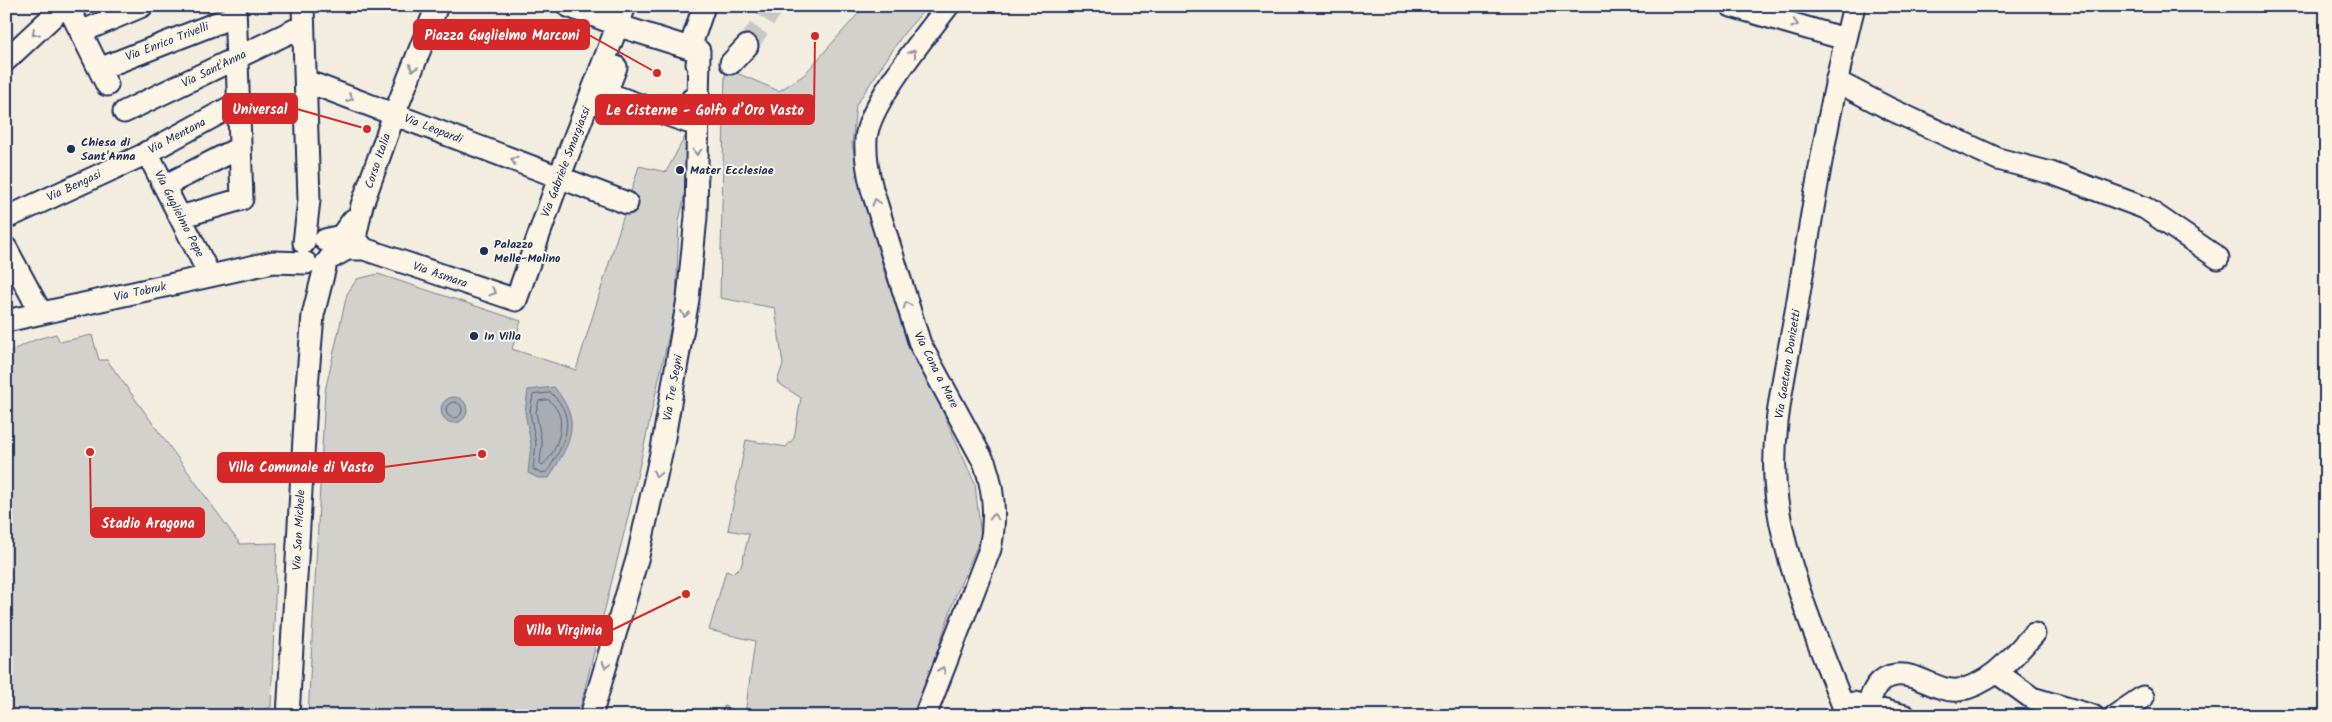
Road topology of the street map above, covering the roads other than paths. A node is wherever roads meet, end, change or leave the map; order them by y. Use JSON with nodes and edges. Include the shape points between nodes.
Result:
{"nodes":[{"id":1,"x":142,"y":6,"type":"edge"},
{"id":2,"x":437,"y":6,"type":"edge"},
{"id":3,"x":568,"y":6,"type":"edge"},
{"id":4,"x":704,"y":6,"type":"edge"},
{"id":5,"x":948,"y":6,"type":"edge"},
{"id":6,"x":1732,"y":6,"type":"edge"},
{"id":7,"x":1854,"y":6,"type":"edge"},
{"id":8,"x":60,"y":8,"type":"edge"},
{"id":9,"x":235,"y":11,"type":"edge"},
{"id":10,"x":303,"y":16,"type":"edge"},
{"id":11,"x":624,"y":20,"type":"edge"},
{"id":12,"x":81,"y":32,"type":"junction"},
{"id":13,"x":1845,"y":39,"type":"junction"},
{"id":14,"x":746,"y":46,"type":"tunnel mouth"},
{"id":15,"x":695,"y":49,"type":"junction"},
{"id":16,"x":238,"y":57,"type":"junction"},
{"id":17,"x":6,"y":60,"type":"edge"},
{"id":18,"x":731,"y":63,"type":"dead end"},
{"id":19,"x":306,"y":80,"type":"junction"},
{"id":20,"x":1836,"y":81,"type":"junction"},
{"id":21,"x":238,"y":103,"type":"junction"},
{"id":22,"x":124,"y":112,"type":"dead end"},
{"id":23,"x":394,"y":114,"type":"junction"},
{"id":24,"x":240,"y":148,"type":"junction"},
{"id":25,"x":145,"y":153,"type":"junction"},
{"id":26,"x":559,"y":178,"type":"junction"},
{"id":27,"x":164,"y":186,"type":"junction"},
{"id":28,"x":627,"y":203,"type":"dead end"},
{"id":29,"x":180,"y":217,"type":"junction"},
{"id":30,"x":6,"y":218,"type":"edge"},
{"id":31,"x":354,"y":227,"type":"junction"},
{"id":32,"x":314,"y":246,"type":"junction"},
{"id":33,"x":6,"y":248,"type":"edge"},
{"id":34,"x":364,"y":249,"type":"junction"},
{"id":35,"x":2218,"y":258,"type":"dead end"},
{"id":36,"x":210,"y":276,"type":"junction"},
{"id":37,"x":516,"y":300,"type":"joint"},
{"id":38,"x":41,"y":313,"type":"junction"},
{"id":39,"x":6,"y":321,"type":"edge"},
{"id":40,"x":2034,"y":634,"type":"dead end"},
{"id":41,"x":1996,"y":672,"type":"junction"},
{"id":42,"x":2144,"y":697,"type":"dead end"},
{"id":43,"x":1867,"y":706,"type":"junction"},
{"id":44,"x":1844,"y":708,"type":"edge"},
{"id":45,"x":288,"y":716,"type":"edge"},
{"id":46,"x":592,"y":716,"type":"edge"},
{"id":47,"x":925,"y":716,"type":"edge"},
{"id":48,"x":1905,"y":716,"type":"edge"},
{"id":49,"x":2093,"y":716,"type":"edge"},
{"id":50,"x":2115,"y":716,"type":"edge"}],
"edges":[{"from":1,"to":12,"type":"street"},
{"from":2,"to":23,"type":"street","name":"Corso Italia","one_way":true},
{"from":3,"to":11,"type":"street"},
{"from":4,"to":15,"type":"street"},
{"from":47,"to":5,"type":"street","name":"Via Cona a Mare","one_way":true,"via":[[990,549],[995,524],[994,503],[985,464],[920,344],[872,189],[866,138],[875,111]]},
{"from":6,"to":13,"type":"street","one_way":true},
{"from":7,"to":13,"type":"street","name":"Via Gaetano Donizetti"},
{"from":8,"to":12,"type":"street"},
{"from":8,"to":17,"type":"street","one_way":true},
{"from":9,"to":12,"type":"street","name":"Via Enrico Trivelli","via":[[103,77]]},
{"from":9,"to":16,"type":"street"},
{"from":10,"to":16,"type":"street","name":"Via Sant'Anna"},
{"from":10,"to":19,"type":"street","name":"Via San Michele"},
{"from":11,"to":15,"type":"street"},
{"from":11,"to":15,"type":"street","via":[[606,93],[688,122]]},
{"from":11,"to":26,"type":"street","name":"Via Gabriele Smargiassi"},
{"from":13,"to":20,"type":"street","name":"Via Gaetano Donizetti"},
{"from":14,"to":18,"type":"street"},
{"from":15,"to":46,"type":"street","name":"Via Tre Segni","one_way":true,"via":[[696,217],[688,299],[658,467],[638,556]]},
{"from":16,"to":21,"type":"street"},
{"from":16,"to":22,"type":"street","name":"Via Sant'Anna"},
{"from":19,"to":23,"type":"street","name":"Via Leopardi","one_way":true},
{"from":19,"to":32,"type":"street","name":"Via San Michele","via":[[309,200]]},
{"from":20,"to":35,"type":"street","via":[[1890,110],[1998,159],[2051,174],[2145,208]]},
{"from":20,"to":44,"type":"street","name":"Via Gaetano Donizetti","via":[[1778,418],[1776,468],[1777,498],[1788,552]]},
{"from":21,"to":24,"type":"street"},
{"from":21,"to":25,"type":"street","name":"Via Mentana"},
{"from":26,"to":23,"type":"street","name":"Via Leopardi","one_way":true},
{"from":23,"to":31,"type":"street","name":"Corso Italia"},
{"from":24,"to":27,"type":"street"},
{"from":24,"to":29,"type":"street","via":[[242,198]]},
{"from":25,"to":27,"type":"street","name":"Via Guglielmo Pepe"},
{"from":25,"to":30,"type":"street","name":"Via Bengasi"},
{"from":26,"to":28,"type":"street","name":"Via Leopardi"},
{"from":26,"to":37,"type":"street","name":"Via Gabriele Smargiassi"},
{"from":27,"to":29,"type":"street","name":"Via Guglielmo Pepe"},
{"from":29,"to":36,"type":"street","name":"Via Guglielmo Pepe"},
{"from":31,"to":32,"type":"street","via":[[341,236]]},
{"from":31,"to":34,"type":"street","via":[[355,238]]},
{"from":32,"to":34,"type":"street"},
{"from":32,"to":36,"type":"street","name":"Via Tobruk","via":[[273,262]]},
{"from":32,"to":45,"type":"street","name":"Via San Michele","via":[[313,315]]},
{"from":33,"to":38,"type":"street"},
{"from":34,"to":37,"type":"street","name":"Via Asmara","one_way":true},
{"from":36,"to":38,"type":"street","name":"Via Tobruk"},
{"from":38,"to":39,"type":"street","name":"Via Tobruk"},
{"from":40,"to":41,"type":"street"},
{"from":41,"to":43,"type":"street","via":[[1958,690],[1935,686],[1908,674],[1891,676],[1882,680],[1874,690]]},
{"from":41,"to":49,"type":"street","via":[[2032,698]]},
{"from":42,"to":50,"type":"street"},
{"from":43,"to":44,"type":"street"},
{"from":43,"to":48,"type":"street"}]}
